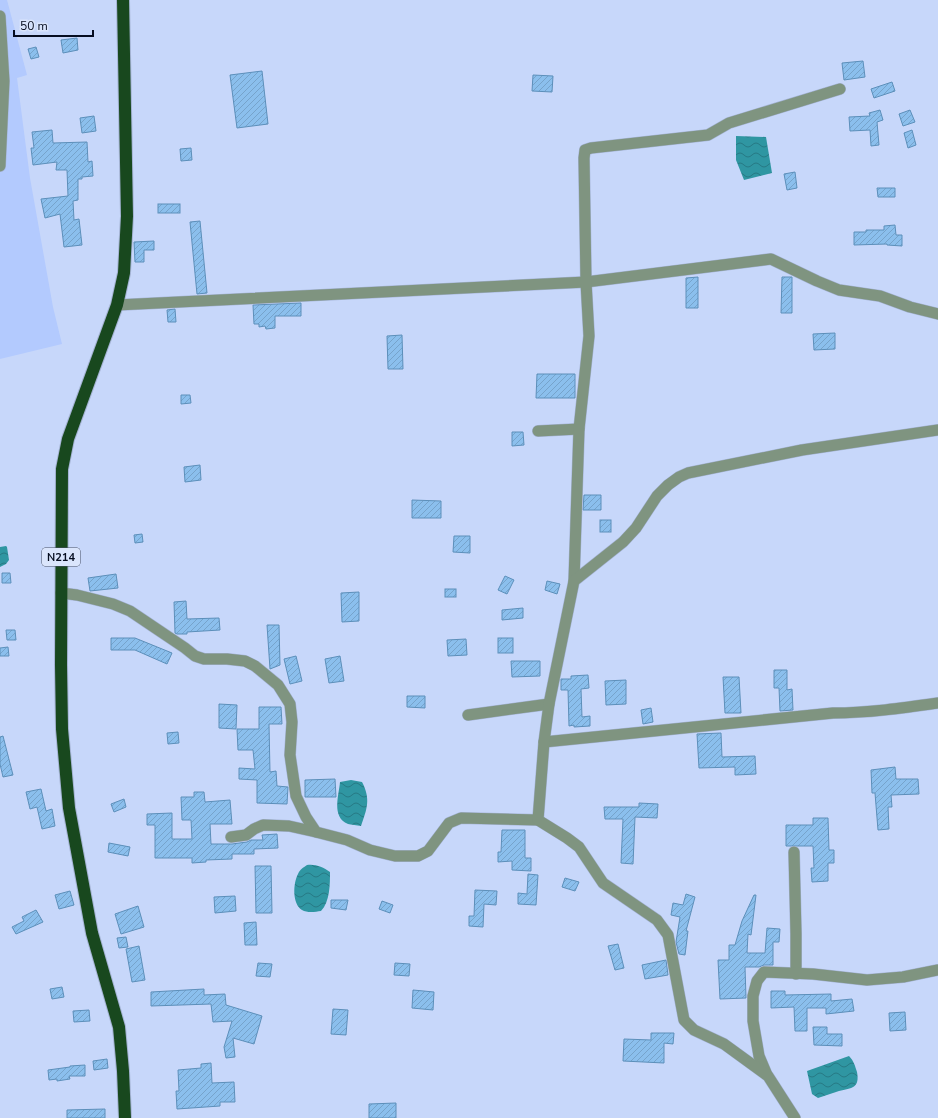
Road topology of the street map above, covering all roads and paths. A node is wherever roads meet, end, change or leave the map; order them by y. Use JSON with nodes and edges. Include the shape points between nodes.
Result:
{"nodes":[{"id":1,"x":123,"y":0,"type":"edge"},
{"id":2,"x":0,"y":16,"type":"edge"},
{"id":3,"x":840,"y":89,"type":"dead end"},
{"id":4,"x":0,"y":166,"type":"edge"},
{"id":5,"x":586,"y":282,"type":"junction"},
{"id":6,"x":117,"y":305,"type":"junction"},
{"id":7,"x":938,"y":314,"type":"edge"},
{"id":8,"x":579,"y":429,"type":"junction"},
{"id":9,"x":938,"y":430,"type":"edge"},
{"id":10,"x":538,"y":431,"type":"dead end"},
{"id":11,"x":574,"y":582,"type":"junction"},
{"id":12,"x":61,"y":593,"type":"junction"},
{"id":13,"x":938,"y":703,"type":"edge"},
{"id":14,"x":549,"y":704,"type":"junction"},
{"id":15,"x":468,"y":715,"type":"dead end"},
{"id":16,"x":544,"y":742,"type":"junction"},
{"id":17,"x":538,"y":820,"type":"junction"},
{"id":18,"x":316,"y":832,"type":"junction"},
{"id":19,"x":231,"y":837,"type":"dead end"},
{"id":20,"x":794,"y":852,"type":"dead end"},
{"id":21,"x":938,"y":970,"type":"edge"},
{"id":22,"x":796,"y":974,"type":"junction"},
{"id":23,"x":768,"y":1076,"type":"junction"},
{"id":24,"x":125,"y":1118,"type":"edge"},
{"id":25,"x":795,"y":1118,"type":"edge"}],
"edges":[{"from":1,"to":6,"type":"highway","number":"N214","via":[[127,216],[124,273]]},
{"from":2,"to":4,"type":"street","via":[[4,81]]},
{"from":3,"to":5,"type":"street","via":[[729,122],[708,135],[586,150]]},
{"from":5,"to":6,"type":"street"},
{"from":5,"to":7,"type":"street","via":[[771,259],[839,290],[880,296]]},
{"from":5,"to":8,"type":"street","via":[[589,336]]},
{"from":6,"to":12,"type":"highway","number":"N214","via":[[68,439],[62,469]]},
{"from":8,"to":10,"type":"street"},
{"from":8,"to":11,"type":"street"},
{"from":9,"to":11,"type":"street","via":[[802,450],[688,473],[668,485],[657,496],[624,542]]},
{"from":11,"to":14,"type":"street"},
{"from":12,"to":18,"type":"street","via":[[113,604],[130,611],[195,656],[204,659],[245,661],[278,685],[290,704],[290,755],[296,796]]},
{"from":12,"to":24,"type":"highway","number":"N214","via":[[62,729],[69,808],[92,933],[119,1027]]},
{"from":13,"to":16,"type":"street"},
{"from":14,"to":15,"type":"street"},
{"from":14,"to":16,"type":"street"},
{"from":16,"to":17,"type":"street"},
{"from":17,"to":18,"type":"street","via":[[461,818],[449,823],[428,851],[418,856],[395,856]]},
{"from":17,"to":23,"type":"street","via":[[579,847],[603,883],[657,920],[668,935],[684,1020],[694,1030],[724,1044]]},
{"from":18,"to":19,"type":"street","via":[[289,826],[263,825],[246,835]]},
{"from":20,"to":22,"type":"street"},
{"from":21,"to":22,"type":"street","via":[[868,980]]},
{"from":22,"to":23,"type":"street","via":[[764,972],[757,981],[753,996],[753,1021],[759,1056]]},
{"from":23,"to":25,"type":"street"}]}
